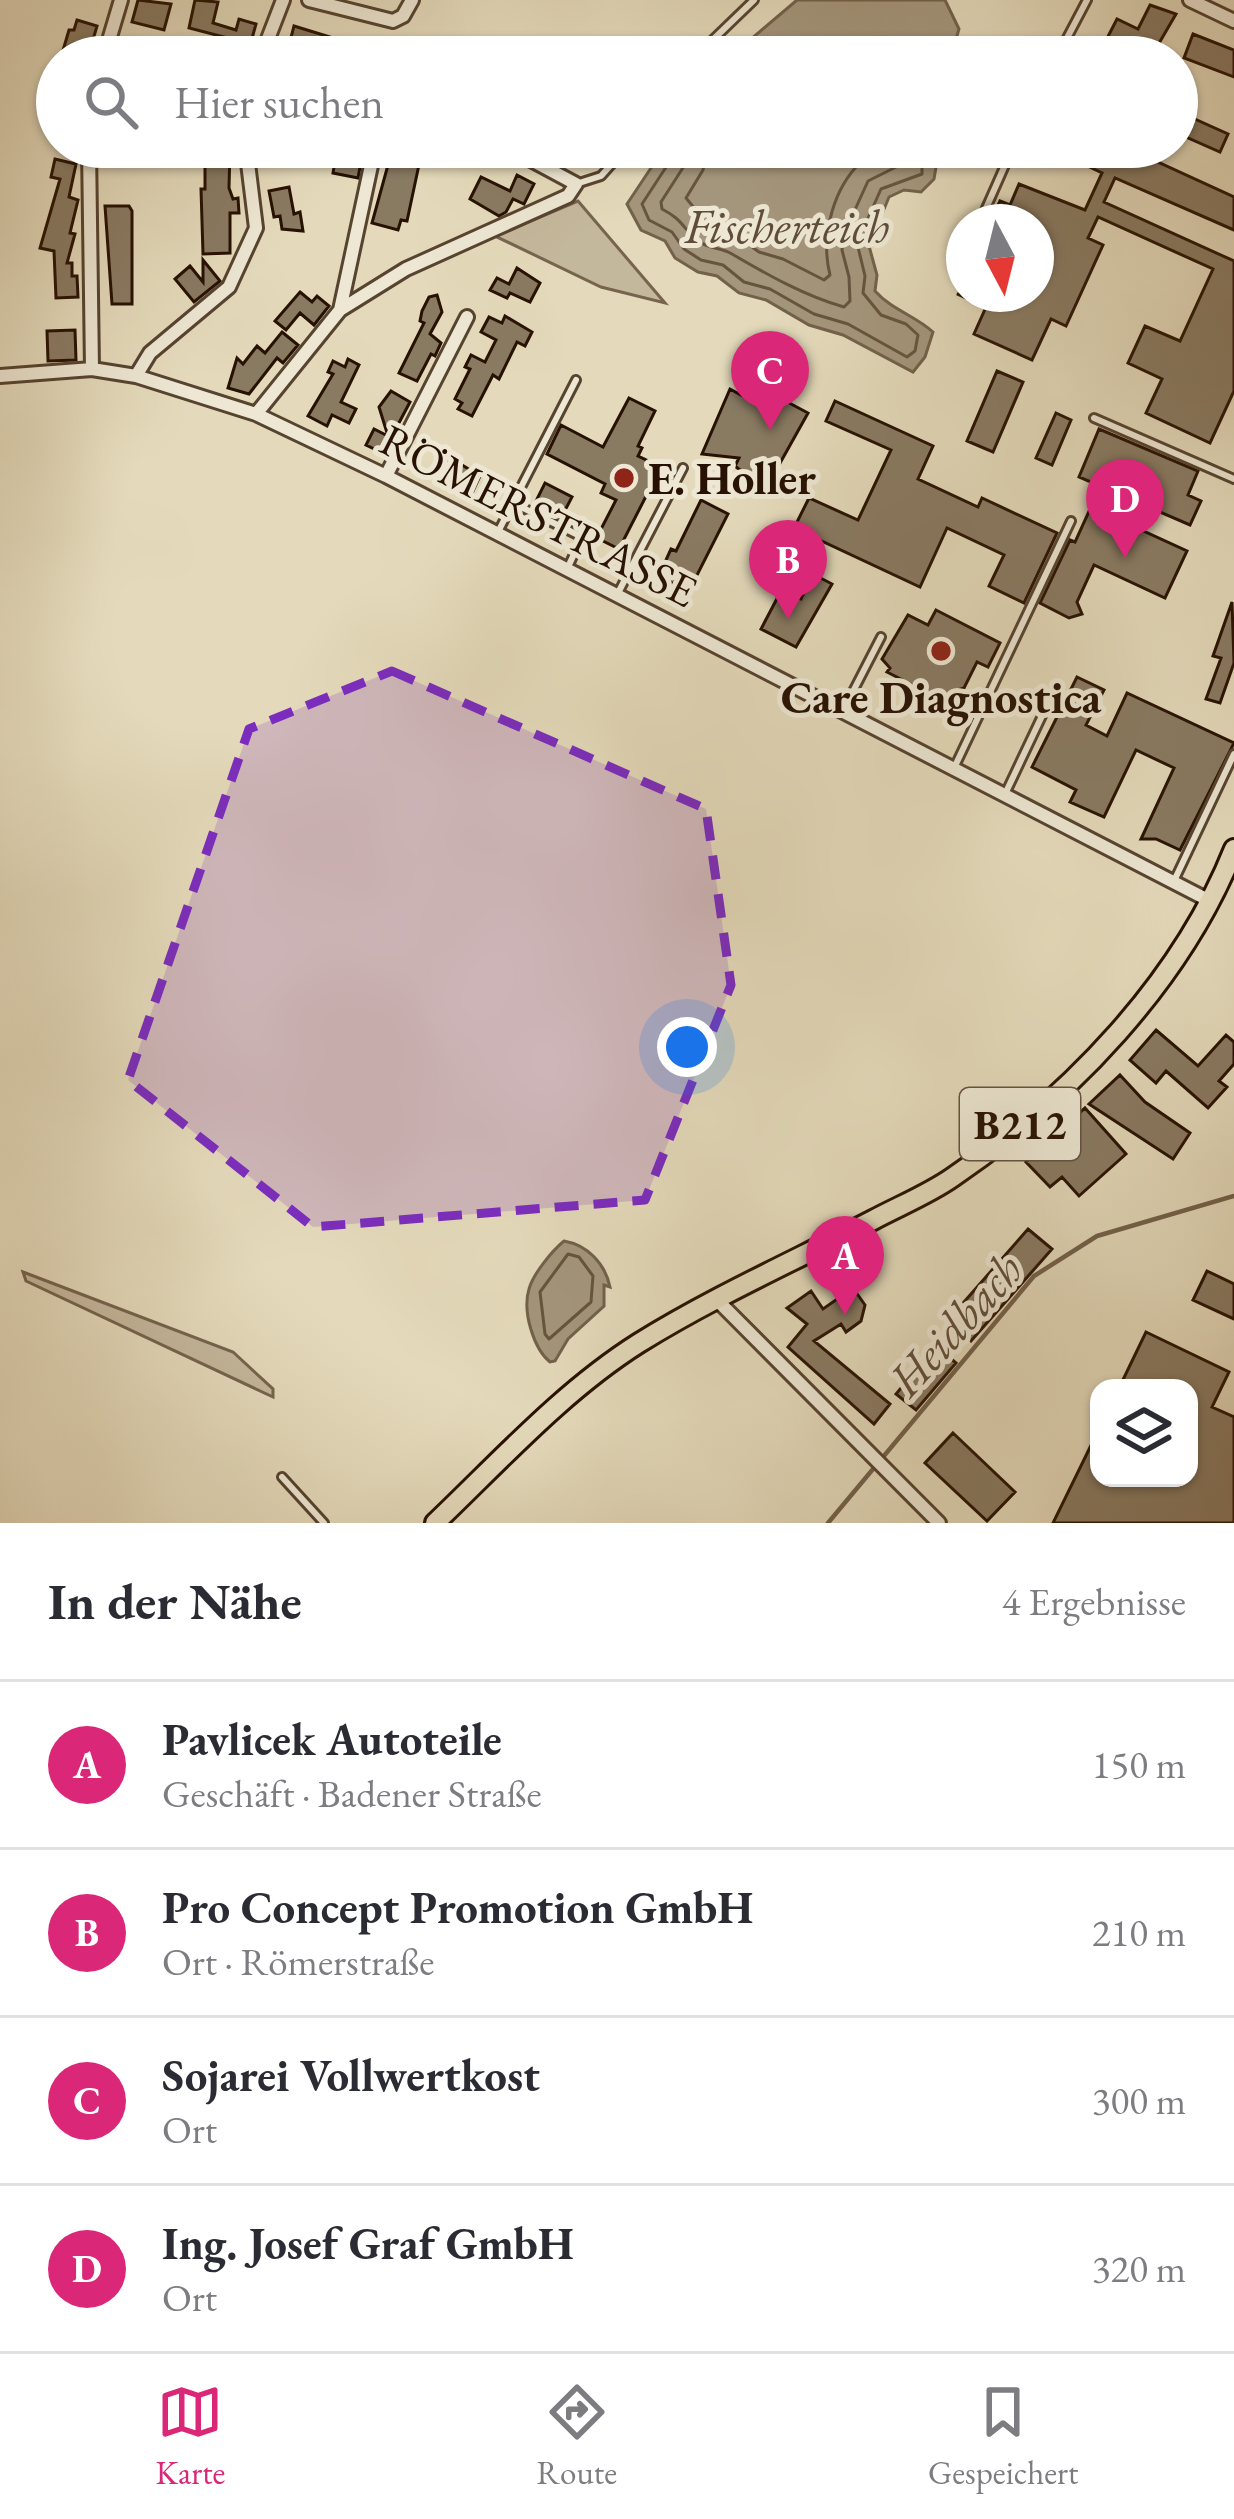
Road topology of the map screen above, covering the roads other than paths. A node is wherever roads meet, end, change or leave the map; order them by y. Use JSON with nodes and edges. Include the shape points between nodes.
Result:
{"nodes":[{"id":1,"x":122,"y":0,"type":"edge"},
{"id":2,"x":283,"y":0,"type":"edge"},
{"id":3,"x":309,"y":0,"type":"edge"},
{"id":4,"x":412,"y":0,"type":"edge"},
{"id":5,"x":754,"y":0,"type":"edge"},
{"id":6,"x":1087,"y":0,"type":"edge"},
{"id":7,"x":1190,"y":0,"type":"edge"},
{"id":8,"x":1234,"y":21,"type":"edge"},
{"id":9,"x":111,"y":36,"type":"edge"},
{"id":10,"x":269,"y":36,"type":"edge"},
{"id":11,"x":717,"y":36,"type":"edge"},
{"id":12,"x":1069,"y":36,"type":"edge"},
{"id":13,"x":89,"y":168,"type":"edge"},
{"id":14,"x":249,"y":168,"type":"edge"},
{"id":15,"x":370,"y":168,"type":"edge"},
{"id":16,"x":546,"y":168,"type":"edge"},
{"id":17,"x":608,"y":168,"type":"edge"},
{"id":18,"x":1004,"y":168,"type":"edge"},
{"id":19,"x":576,"y":184,"type":"junction"},
{"id":20,"x":988,"y":204,"type":"edge"},
{"id":21,"x":340,"y":310,"type":"junction"},
{"id":22,"x":466,"y":317,"type":"dead end"},
{"id":23,"x":92,"y":369,"type":"junction"},
{"id":24,"x":0,"y":376,"type":"edge"},
{"id":25,"x":136,"y":376,"type":"junction"},
{"id":26,"x":576,"y":380,"type":"dead end"},
{"id":27,"x":256,"y":414,"type":"junction"},
{"id":28,"x":1094,"y":418,"type":"dead end"},
{"id":29,"x":683,"y":468,"type":"dead end"},
{"id":30,"x":386,"y":476,"type":"junction"},
{"id":31,"x":1234,"y":478,"type":"edge"},
{"id":32,"x":513,"y":503,"type":"junction"},
{"id":33,"x":1071,"y":521,"type":"dead end"},
{"id":34,"x":497,"y":533,"type":"junction"},
{"id":35,"x":567,"y":569,"type":"junction"},
{"id":36,"x":617,"y":595,"type":"junction"},
{"id":37,"x":881,"y":637,"type":"dead end"},
{"id":38,"x":1050,"y":699,"type":"dead end"},
{"id":39,"x":843,"y":712,"type":"junction"},
{"id":40,"x":1234,"y":754,"type":"edge"},
{"id":41,"x":954,"y":769,"type":"junction"},
{"id":42,"x":1004,"y":795,"type":"junction"},
{"id":43,"x":1234,"y":849,"type":"edge"},
{"id":44,"x":1173,"y":882,"type":"junction"},
{"id":45,"x":1213,"y":902,"type":"junction"},
{"id":46,"x":718,"y":1301,"type":"junction"},
{"id":47,"x":282,"y":1477,"type":"dead end"},
{"id":48,"x":324,"y":1523,"type":"edge"},
{"id":49,"x":435,"y":1523,"type":"edge"},
{"id":50,"x":939,"y":1523,"type":"edge"}],
"edges":[{"from":1,"to":9,"type":"street"},
{"from":2,"to":10,"type":"street"},
{"from":3,"to":4,"type":"street","via":[[393,22]]},
{"from":5,"to":11,"type":"lane"},
{"from":6,"to":12,"type":"lane"},
{"from":7,"to":8,"type":"street"},
{"from":13,"to":23,"type":"street"},
{"from":14,"to":25,"type":"street","via":[[256,228],[229,287],[150,353]]},
{"from":15,"to":21,"type":"street"},
{"from":16,"to":19,"type":"street"},
{"from":17,"to":19,"type":"lane"},
{"from":18,"to":20,"type":"lane"},
{"from":19,"to":21,"type":"street","via":[[568,196],[406,269]]},
{"from":21,"to":27,"type":"street"},
{"from":22,"to":30,"type":"street"},
{"from":23,"to":24,"type":"street","name":"RÖMERSTRASSE"},
{"from":23,"to":25,"type":"street","name":"RÖMERSTRASSE"},
{"from":25,"to":27,"type":"street","name":"RÖMERSTRASSE"},
{"from":26,"to":32,"type":"lane"},
{"from":27,"to":30,"type":"street","name":"RÖMERSTRASSE"},
{"from":28,"to":31,"type":"lane"},
{"from":29,"to":36,"type":"lane"},
{"from":30,"to":34,"type":"street","name":"RÖMERSTRASSE"},
{"from":32,"to":34,"type":"lane"},
{"from":32,"to":35,"type":"lane","via":[[583,538]]},
{"from":33,"to":41,"type":"lane"},
{"from":34,"to":35,"type":"street","name":"RÖMERSTRASSE"},
{"from":35,"to":36,"type":"street","name":"RÖMERSTRASSE"},
{"from":36,"to":39,"type":"street","name":"RÖMERSTRASSE"},
{"from":37,"to":39,"type":"lane"},
{"from":38,"to":42,"type":"lane"},
{"from":39,"to":41,"type":"street","name":"RÖMERSTRASSE"},
{"from":40,"to":44,"type":"lane"},
{"from":41,"to":42,"type":"street","name":"RÖMERSTRASSE"},
{"from":42,"to":44,"type":"street","name":"RÖMERSTRASSE"},
{"from":43,"to":45,"type":"main road","number":"B212"},
{"from":44,"to":45,"type":"street","name":"RÖMERSTRASSE"},
{"from":45,"to":46,"type":"main road","number":"B212","via":[[1103,1048],[1031,1115],[951,1178]]},
{"from":46,"to":49,"type":"main road","number":"B212","via":[[585,1380]]},
{"from":46,"to":50,"type":"street"},
{"from":47,"to":48,"type":"lane"}]}
